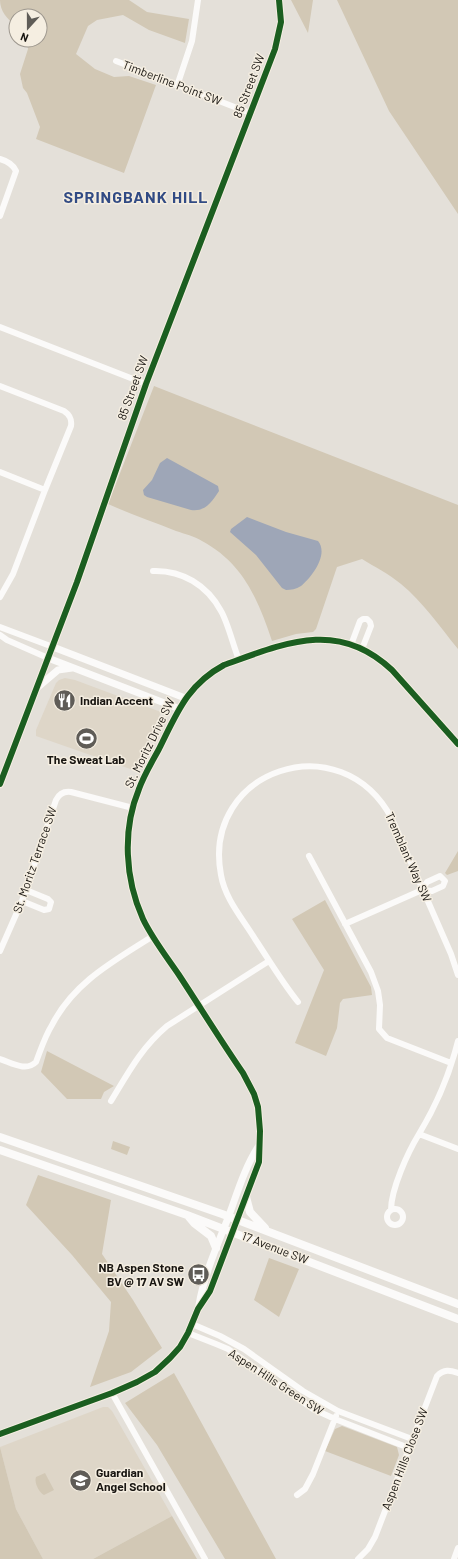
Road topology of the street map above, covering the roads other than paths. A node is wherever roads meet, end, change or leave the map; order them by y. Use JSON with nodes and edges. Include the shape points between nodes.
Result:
{"nodes":[{"id":1,"x":198,"y":0,"type":"edge"},
{"id":2,"x":279,"y":0,"type":"edge"},
{"id":3,"x":116,"y":61,"type":"dead end"},
{"id":4,"x":177,"y":86,"type":"junction"},
{"id":5,"x":250,"y":113,"type":"junction"},
{"id":6,"x":0,"y":158,"type":"edge"},
{"id":7,"x":0,"y":216,"type":"edge"},
{"id":8,"x":0,"y":327,"type":"edge"},
{"id":9,"x":146,"y":384,"type":"junction"},
{"id":10,"x":0,"y":386,"type":"edge"},
{"id":11,"x":0,"y":472,"type":"edge"},
{"id":12,"x":45,"y":490,"type":"junction"},
{"id":13,"x":153,"y":571,"type":"dead end"},
{"id":14,"x":0,"y":597,"type":"edge"},
{"id":15,"x":0,"y":627,"type":"edge"},
{"id":16,"x":0,"y":635,"type":"edge"},
{"id":17,"x":351,"y":644,"type":"junction"},
{"id":18,"x":53,"y":647,"type":"junction"},
{"id":19,"x":362,"y":649,"type":"junction"},
{"id":20,"x":48,"y":658,"type":"junction"},
{"id":21,"x":239,"y":660,"type":"junction"},
{"id":22,"x":73,"y":668,"type":"junction"},
{"id":23,"x":37,"y":688,"type":"junction"},
{"id":24,"x":185,"y":698,"type":"junction"},
{"id":25,"x":180,"y":709,"type":"junction"},
{"id":26,"x":458,"y":744,"type":"edge"},
{"id":27,"x":0,"y":784,"type":"edge"},
{"id":28,"x":133,"y":808,"type":"junction"},
{"id":29,"x":309,"y":856,"type":"dead end"},
{"id":30,"x":26,"y":890,"type":"junction"},
{"id":31,"x":422,"y":890,"type":"junction"},
{"id":32,"x":22,"y":901,"type":"junction"},
{"id":33,"x":345,"y":924,"type":"junction"},
{"id":34,"x":153,"y":936,"type":"junction"},
{"id":35,"x":0,"y":951,"type":"edge"},
{"id":36,"x":269,"y":961,"type":"junction"},
{"id":37,"x":458,"y":975,"type":"edge"},
{"id":38,"x":298,"y":1002,"type":"dead end"},
{"id":39,"x":199,"y":1006,"type":"junction"},
{"id":40,"x":458,"y":1041,"type":"edge"},
{"id":41,"x":0,"y":1059,"type":"edge"},
{"id":42,"x":451,"y":1063,"type":"junction"},
{"id":43,"x":111,"y":1101,"type":"dead end"},
{"id":44,"x":419,"y":1134,"type":"junction"},
{"id":45,"x":0,"y":1137,"type":"edge"},
{"id":46,"x":258,"y":1147,"type":"junction"},
{"id":47,"x":458,"y":1149,"type":"edge"},
{"id":48,"x":0,"y":1150,"type":"edge"},
{"id":49,"x":246,"y":1197,"type":"junction"},
{"id":50,"x":391,"y":1210,"type":"dead end"},
{"id":51,"x":187,"y":1215,"type":"junction"},
{"id":52,"x":228,"y":1216,"type":"junction"},
{"id":53,"x":238,"y":1220,"type":"junction"},
{"id":54,"x":224,"y":1229,"type":"junction"},
{"id":55,"x":269,"y":1231,"type":"junction"},
{"id":56,"x":233,"y":1232,"type":"junction"},
{"id":57,"x":216,"y":1248,"type":"junction"},
{"id":58,"x":458,"y":1304,"type":"edge"},
{"id":59,"x":198,"y":1309,"type":"junction"},
{"id":60,"x":458,"y":1319,"type":"edge"},
{"id":61,"x":192,"y":1324,"type":"junction"},
{"id":62,"x":188,"y":1333,"type":"junction"},
{"id":63,"x":458,"y":1373,"type":"edge"},
{"id":64,"x":112,"y":1393,"type":"junction"},
{"id":65,"x":338,"y":1411,"type":"junction"},
{"id":66,"x":335,"y":1419,"type":"junction"},
{"id":67,"x":0,"y":1434,"type":"edge"},
{"id":68,"x":412,"y":1439,"type":"junction"},
{"id":69,"x":409,"y":1448,"type":"junction"},
{"id":70,"x":297,"y":1495,"type":"dead end"},
{"id":71,"x":458,"y":1548,"type":"edge"},
{"id":72,"x":205,"y":1559,"type":"edge"},
{"id":73,"x":358,"y":1559,"type":"edge"},
{"id":74,"x":454,"y":1559,"type":"edge"}],
"edges":[{"from":1,"to":4,"type":"street","via":[[192,41]]},
{"from":2,"to":5,"type":"street","name":"85 Street SW","via":[[281,22],[277,43]]},
{"from":3,"to":4,"type":"street","name":"Timberline Point SW"},
{"from":4,"to":5,"type":"street","name":"Timberline Point SW"},
{"from":5,"to":9,"type":"street","name":"85 Street SW"},
{"from":6,"to":7,"type":"street","via":[[9,162],[16,172]]},
{"from":8,"to":9,"type":"street"},
{"from":9,"to":18,"type":"street","name":"85 Street SW"},
{"from":10,"to":12,"type":"street","via":[[64,411],[71,419],[71,426]]},
{"from":11,"to":12,"type":"street"},
{"from":12,"to":14,"type":"street","via":[[13,574]]},
{"from":13,"to":21,"type":"street","via":[[181,574],[209,594],[222,611]]},
{"from":15,"to":18,"type":"street"},
{"from":16,"to":20,"type":"street"},
{"from":17,"to":19,"type":"street","name":"St. Moritz Drive SW"},
{"from":17,"to":19,"type":"street","via":[[360,621],[368,619],[371,626]]},
{"from":17,"to":21,"type":"street","name":"St. Moritz Drive SW","via":[[333,640],[302,640]]},
{"from":18,"to":20,"type":"street","name":"85 Street SW"},
{"from":18,"to":24,"type":"street"},
{"from":19,"to":26,"type":"street","name":"St. Moritz Drive SW","via":[[380,659],[392,670]]},
{"from":20,"to":22,"type":"street"},
{"from":20,"to":23,"type":"street","name":"85 Street SW"},
{"from":21,"to":24,"type":"street","name":"St. Moritz Drive SW","via":[[214,670],[196,684]]},
{"from":22,"to":23,"type":"street","via":[[58,670]]},
{"from":22,"to":25,"type":"street"},
{"from":23,"to":27,"type":"street","name":"85 Street SW"},
{"from":24,"to":25,"type":"street","name":"St. Moritz Drive SW"},
{"from":25,"to":28,"type":"street","name":"St. Moritz Drive SW","via":[[138,790]]},
{"from":28,"to":30,"type":"street","name":"St. Moritz Terrace SW","via":[[71,792],[61,793],[56,800]]},
{"from":28,"to":34,"type":"street","name":"St. Moritz Drive SW","via":[[129,827],[129,870],[143,919]]},
{"from":29,"to":33,"type":"street"},
{"from":30,"to":32,"type":"street","name":"St. Moritz Terrace SW"},
{"from":30,"to":32,"type":"street","via":[[48,899],[51,902],[49,909],[44,910]]},
{"from":31,"to":33,"type":"street"},
{"from":31,"to":36,"type":"street","name":"Tremblant Way SW","via":[[386,809],[362,784],[342,772],[318,766],[291,768],[274,773],[253,786],[236,804],[224,826],[219,851],[220,874],[231,902]]},
{"from":31,"to":37,"type":"street","name":"Tremblant Way SW"},
{"from":32,"to":35,"type":"street","name":"St. Moritz Terrace SW"},
{"from":33,"to":42,"type":"street","via":[[375,981],[380,1005],[381,1032],[387,1038]]},
{"from":34,"to":39,"type":"street","name":"St. Moritz Drive SW"},
{"from":34,"to":41,"type":"street","via":[[77,989],[52,1024],[33,1065],[24,1067]]},
{"from":36,"to":38,"type":"street","name":"Tremblant Way SW"},
{"from":36,"to":39,"type":"street"},
{"from":39,"to":43,"type":"street","via":[[167,1026],[150,1041]]},
{"from":39,"to":46,"type":"street","name":"St. Moritz Drive SW","via":[[254,1094],[260,1118]]},
{"from":40,"to":42,"type":"street"},
{"from":42,"to":44,"type":"street","via":[[437,1100]]},
{"from":44,"to":47,"type":"street"},
{"from":44,"to":50,"type":"street","via":[[391,1199]]},
{"from":45,"to":52,"type":"main road","name":"17 Avenue SW"},
{"from":46,"to":49,"type":"street","name":"St. Moritz Drive SW","via":[[258,1162]]},
{"from":46,"to":52,"type":"street","name":"St. Moritz Drive SW","via":[[247,1166]]},
{"from":48,"to":51,"type":"main road","name":"17 Avenue SW"},
{"from":49,"to":53,"type":"street","name":"St. Moritz Drive SW"},
{"from":49,"to":55,"type":"main road","via":[[250,1212]]},
{"from":51,"to":54,"type":"main road","name":"17 Avenue SW"},
{"from":51,"to":57,"type":"main road","via":[[211,1236]]},
{"from":52,"to":53,"type":"main road","name":"17 Avenue SW"},
{"from":52,"to":54,"type":"street","name":"St. Moritz Drive SW"},
{"from":53,"to":55,"type":"main road","name":"17 Avenue SW"},
{"from":53,"to":56,"type":"street","name":"St. Moritz Drive SW"},
{"from":54,"to":56,"type":"main road","name":"17 Avenue SW"},
{"from":54,"to":57,"type":"street","name":"St. Moritz Drive SW"},
{"from":55,"to":58,"type":"main road","name":"17 Avenue SW"},
{"from":56,"to":59,"type":"street","name":"St. Moritz Drive SW","via":[[210,1292]]},
{"from":56,"to":60,"type":"main road","name":"17 Avenue SW"},
{"from":57,"to":59,"type":"street","name":"St. Moritz Drive SW","via":[[201,1289]]},
{"from":59,"to":61,"type":"street"},
{"from":61,"to":62,"type":"street"},
{"from":61,"to":65,"type":"street","name":"Aspen Hills Green SW","via":[[244,1349],[303,1391]]},
{"from":62,"to":64,"type":"street","via":[[170,1358],[155,1372]]},
{"from":62,"to":66,"type":"street","name":"Aspen Hills Green SW","via":[[228,1350],[313,1409]]},
{"from":63,"to":68,"type":"street","name":"Aspen Hills Close SW","via":[[448,1370],[437,1376]]},
{"from":64,"to":67,"type":"street"},
{"from":64,"to":72,"type":"street"},
{"from":65,"to":66,"type":"street"},
{"from":65,"to":68,"type":"street","name":"Aspen Hills Green SW"},
{"from":66,"to":69,"type":"street","name":"Aspen Hills Green SW"},
{"from":66,"to":70,"type":"street","via":[[313,1474]]},
{"from":68,"to":69,"type":"street","name":"Aspen Hills Close SW"},
{"from":69,"to":73,"type":"street","name":"Aspen Hills Close SW","via":[[375,1537]]},
{"from":71,"to":74,"type":"street"}]}
